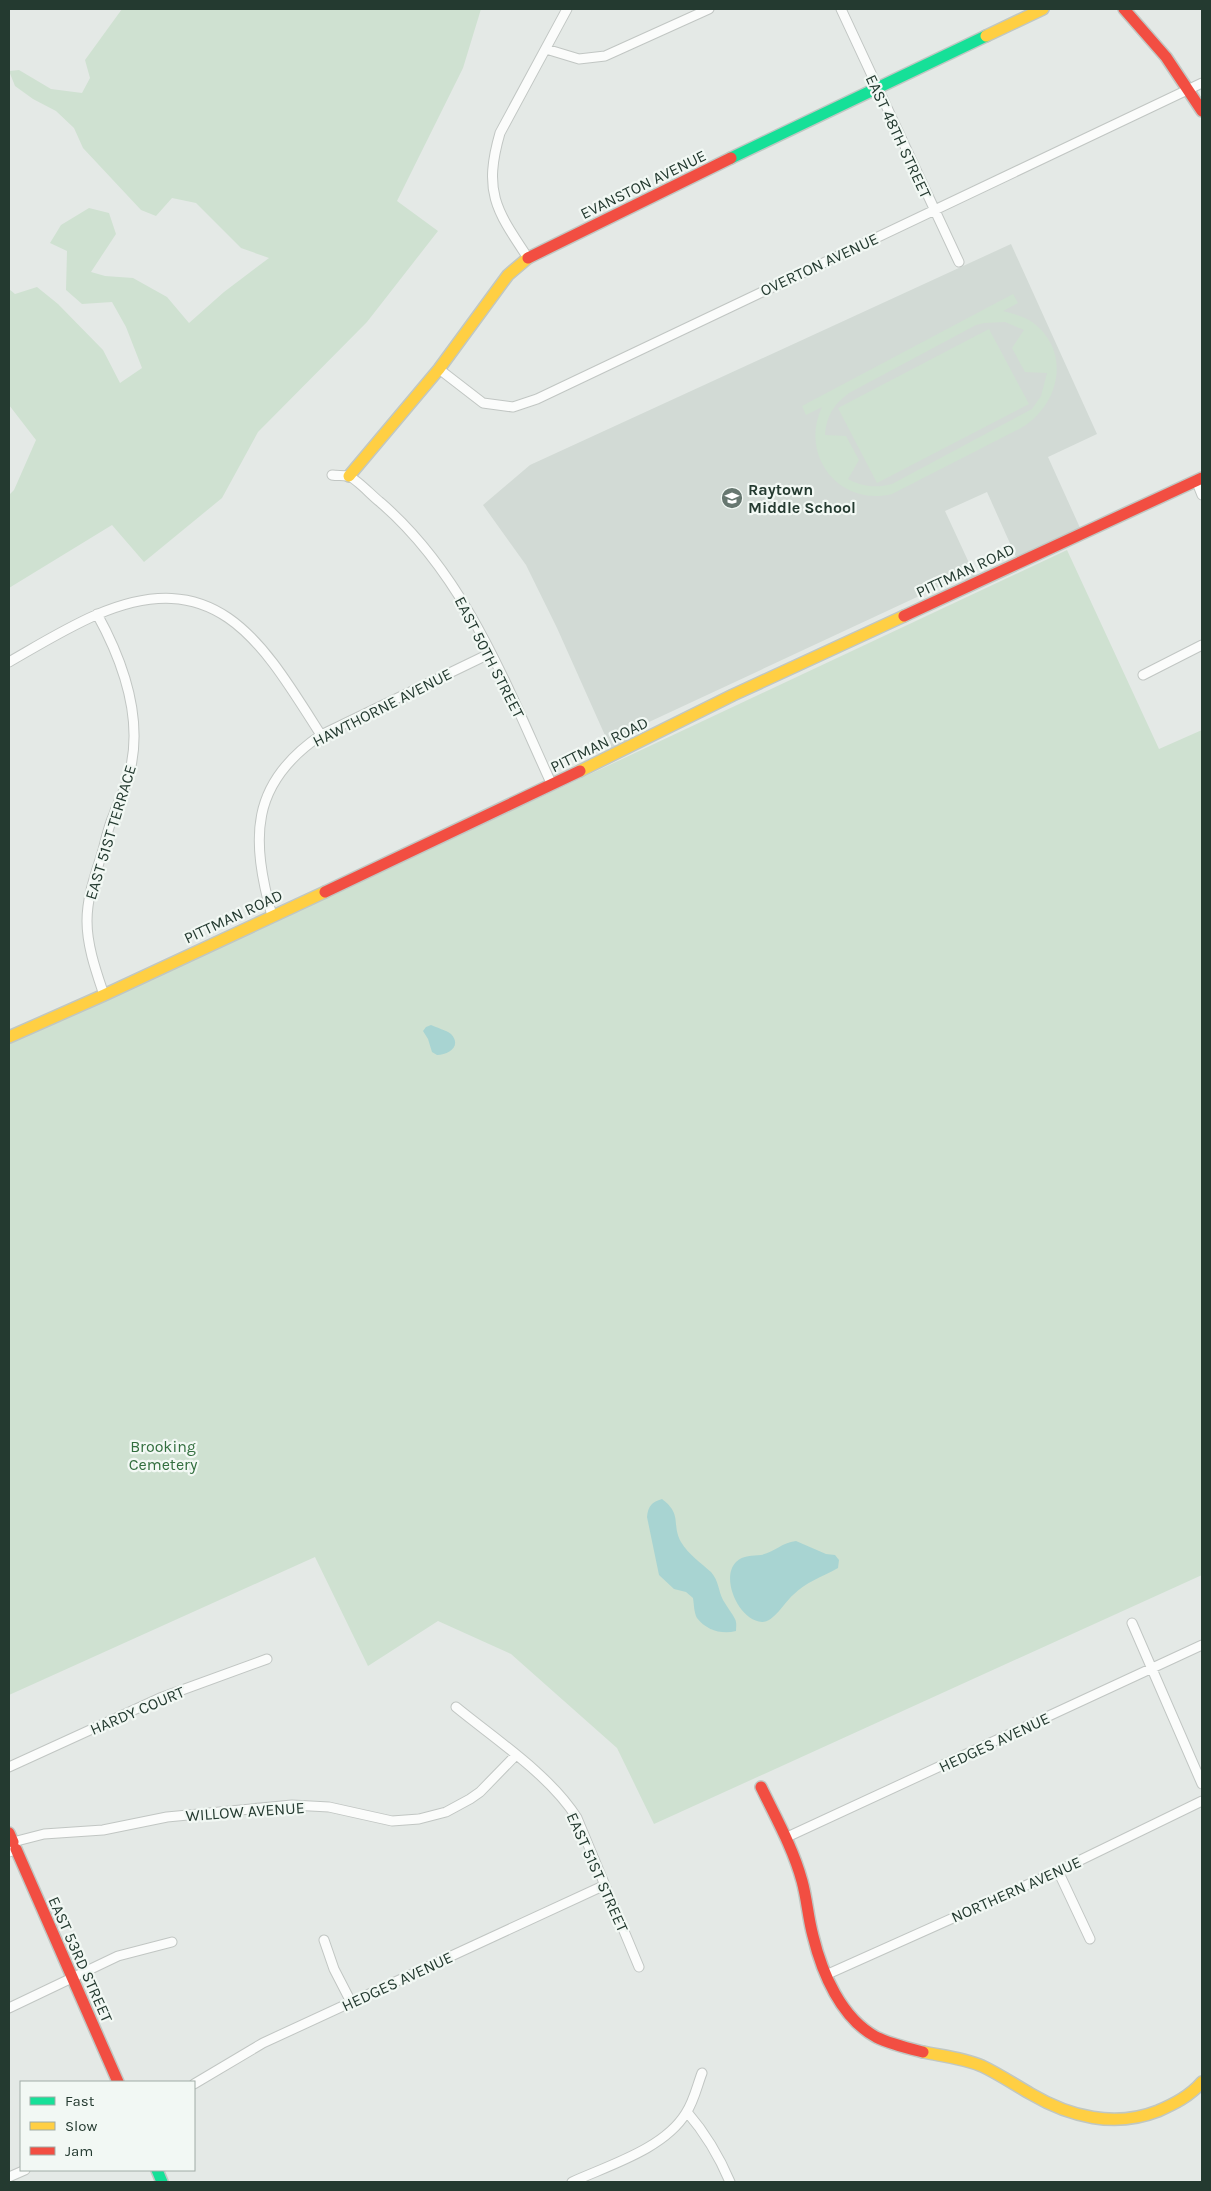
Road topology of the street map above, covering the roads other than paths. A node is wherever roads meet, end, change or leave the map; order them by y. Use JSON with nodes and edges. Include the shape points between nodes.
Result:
{"nodes":[{"id":1,"x":567,"y":9,"type":"edge"},
{"id":2,"x":708,"y":9,"type":"edge"},
{"id":3,"x":841,"y":9,"type":"edge"},
{"id":4,"x":1043,"y":9,"type":"edge"},
{"id":5,"x":1124,"y":9,"type":"edge"},
{"id":6,"x":546,"y":49,"type":"junction"},
{"id":7,"x":1202,"y":83,"type":"edge"},
{"id":8,"x":876,"y":87,"type":"junction"},
{"id":9,"x":1190,"y":88,"type":"junction"},
{"id":10,"x":1202,"y":111,"type":"edge"},
{"id":11,"x":934,"y":210,"type":"junction"},
{"id":12,"x":528,"y":258,"type":"junction"},
{"id":13,"x":960,"y":262,"type":"dead end"},
{"id":14,"x":439,"y":368,"type":"junction"},
{"id":15,"x":332,"y":476,"type":"dead end"},
{"id":16,"x":349,"y":476,"type":"junction"},
{"id":17,"x":1199,"y":479,"type":"edge"},
{"id":18,"x":1202,"y":495,"type":"edge"},
{"id":19,"x":97,"y":614,"type":"junction"},
{"id":20,"x":1202,"y":645,"type":"edge"},
{"id":21,"x":491,"y":653,"type":"junction"},
{"id":22,"x":9,"y":662,"type":"edge"},
{"id":23,"x":1143,"y":675,"type":"dead end"},
{"id":24,"x":321,"y":735,"type":"junction"},
{"id":25,"x":552,"y":785,"type":"junction"},
{"id":26,"x":272,"y":916,"type":"junction"},
{"id":27,"x":104,"y":995,"type":"junction"},
{"id":28,"x":9,"y":1037,"type":"edge"},
{"id":29,"x":1132,"y":1623,"type":"dead end"},
{"id":30,"x":1202,"y":1645,"type":"edge"},
{"id":31,"x":267,"y":1659,"type":"dead end"},
{"id":32,"x":1152,"y":1669,"type":"junction"},
{"id":33,"x":456,"y":1707,"type":"dead end"},
{"id":34,"x":516,"y":1756,"type":"junction"},
{"id":35,"x":9,"y":1767,"type":"edge"},
{"id":36,"x":1202,"y":1784,"type":"edge"},
{"id":37,"x":762,"y":1787,"type":"dead end"},
{"id":38,"x":1202,"y":1800,"type":"edge"},
{"id":39,"x":785,"y":1838,"type":"junction"},
{"id":40,"x":12,"y":1844,"type":"edge"},
{"id":41,"x":1058,"y":1871,"type":"junction"},
{"id":42,"x":605,"y":1885,"type":"junction"},
{"id":43,"x":1090,"y":1939,"type":"dead end"},
{"id":44,"x":324,"y":1940,"type":"dead end"},
{"id":45,"x":172,"y":1942,"type":"dead end"},
{"id":46,"x":639,"y":1967,"type":"dead end"},
{"id":47,"x":828,"y":1974,"type":"junction"},
{"id":48,"x":72,"y":1980,"type":"junction"},
{"id":49,"x":351,"y":2002,"type":"junction"},
{"id":50,"x":9,"y":2008,"type":"edge"},
{"id":51,"x":702,"y":2073,"type":"dead end"},
{"id":52,"x":118,"y":2081,"type":"edge"},
{"id":53,"x":1202,"y":2082,"type":"edge"},
{"id":54,"x":195,"y":2083,"type":"edge"},
{"id":55,"x":687,"y":2112,"type":"junction"},
{"id":56,"x":22,"y":2171,"type":"edge"},
{"id":57,"x":9,"y":2177,"type":"edge"},
{"id":58,"x":572,"y":2182,"type":"edge"},
{"id":59,"x":730,"y":2182,"type":"edge"}],
"edges":[{"from":1,"to":6,"type":"street"},
{"from":2,"to":6,"type":"street","via":[[605,56],[579,59]]},
{"from":3,"to":8,"type":"street","name":"EAST 48TH STREET"},
{"from":4,"to":8,"type":"street","name":"EVANSTON AVENUE"},
{"from":5,"to":9,"type":"street","via":[[1148,33]]},
{"from":6,"to":12,"type":"street","via":[[500,133],[492,172],[493,195],[504,222]]},
{"from":7,"to":9,"type":"street","name":"OVERTON AVENUE"},
{"from":8,"to":11,"type":"street","name":"EAST 48TH STREET"},
{"from":8,"to":12,"type":"street","name":"EVANSTON AVENUE"},
{"from":9,"to":10,"type":"street"},
{"from":9,"to":11,"type":"street","name":"OVERTON AVENUE"},
{"from":11,"to":13,"type":"street","name":"EAST 48TH STREET"},
{"from":11,"to":14,"type":"street","name":"OVERTON AVENUE","via":[[537,399],[513,407],[483,403]]},
{"from":12,"to":14,"type":"street","name":"EVANSTON AVENUE","via":[[508,275]]},
{"from":14,"to":16,"type":"street","name":"EVANSTON AVENUE"},
{"from":15,"to":16,"type":"street"},
{"from":16,"to":21,"type":"street","name":"EAST 50TH STREET","via":[[395,516],[432,556],[463,600]]},
{"from":17,"to":18,"type":"street"},
{"from":17,"to":25,"type":"street","name":"PITTMAN ROAD","via":[[734,695]]},
{"from":19,"to":22,"type":"street"},
{"from":19,"to":24,"type":"street","via":[[130,603],[165,597],[191,599],[215,608],[236,624],[286,680]]},
{"from":19,"to":27,"type":"street","name":"EAST 51ST TERRACE","via":[[124,669],[134,733],[128,778],[88,900],[90,947]]},
{"from":20,"to":23,"type":"street"},
{"from":21,"to":24,"type":"street","name":"HAWTHORNE AVENUE"},
{"from":21,"to":25,"type":"street","name":"EAST 50TH STREET"},
{"from":24,"to":26,"type":"street","name":"HAWTHORNE AVENUE","via":[[283,767],[264,805],[260,858]]},
{"from":25,"to":26,"type":"street","name":"PITTMAN ROAD"},
{"from":26,"to":27,"type":"street","name":"PITTMAN ROAD"},
{"from":27,"to":28,"type":"street","name":"PITTMAN ROAD"},
{"from":29,"to":32,"type":"street"},
{"from":30,"to":32,"type":"street","name":"HEDGES AVENUE"},
{"from":31,"to":35,"type":"street","name":"HARDY COURT","via":[[160,1698]]},
{"from":32,"to":36,"type":"street"},
{"from":32,"to":39,"type":"street","name":"HEDGES AVENUE"},
{"from":33,"to":34,"type":"street","name":"EAST 51ST STREET"},
{"from":34,"to":40,"type":"street","name":"WILLOW AVENUE","via":[[470,1799],[446,1812],[420,1819],[392,1821],[330,1807],[292,1805],[167,1817],[103,1830],[44,1834]]},
{"from":34,"to":42,"type":"street","name":"EAST 51ST STREET","via":[[551,1785],[572,1809]]},
{"from":37,"to":39,"type":"street"},
{"from":38,"to":41,"type":"street","name":"NORTHERN AVENUE"},
{"from":39,"to":47,"type":"street","via":[[802,1879],[814,1937]]},
{"from":40,"to":48,"type":"street","name":"EAST 53RD STREET"},
{"from":41,"to":43,"type":"street"},
{"from":41,"to":47,"type":"street","name":"NORTHERN AVENUE"},
{"from":42,"to":46,"type":"street","name":"EAST 51ST STREET"},
{"from":42,"to":49,"type":"street","name":"HEDGES AVENUE"},
{"from":44,"to":49,"type":"street"},
{"from":45,"to":48,"type":"street","via":[[118,1956]]},
{"from":47,"to":53,"type":"street","via":[[850,2015],[881,2040],[975,2064],[1051,2105],[1088,2118],[1115,2121],[1153,2114],[1178,2102]]},
{"from":48,"to":50,"type":"street"},
{"from":48,"to":52,"type":"street","name":"EAST 53RD STREET"},
{"from":49,"to":54,"type":"street","name":"HEDGES AVENUE","via":[[262,2043]]},
{"from":51,"to":55,"type":"street"},
{"from":55,"to":58,"type":"street","via":[[655,2144]]},
{"from":55,"to":59,"type":"street","via":[[704,2131]]},
{"from":56,"to":57,"type":"street"}]}
